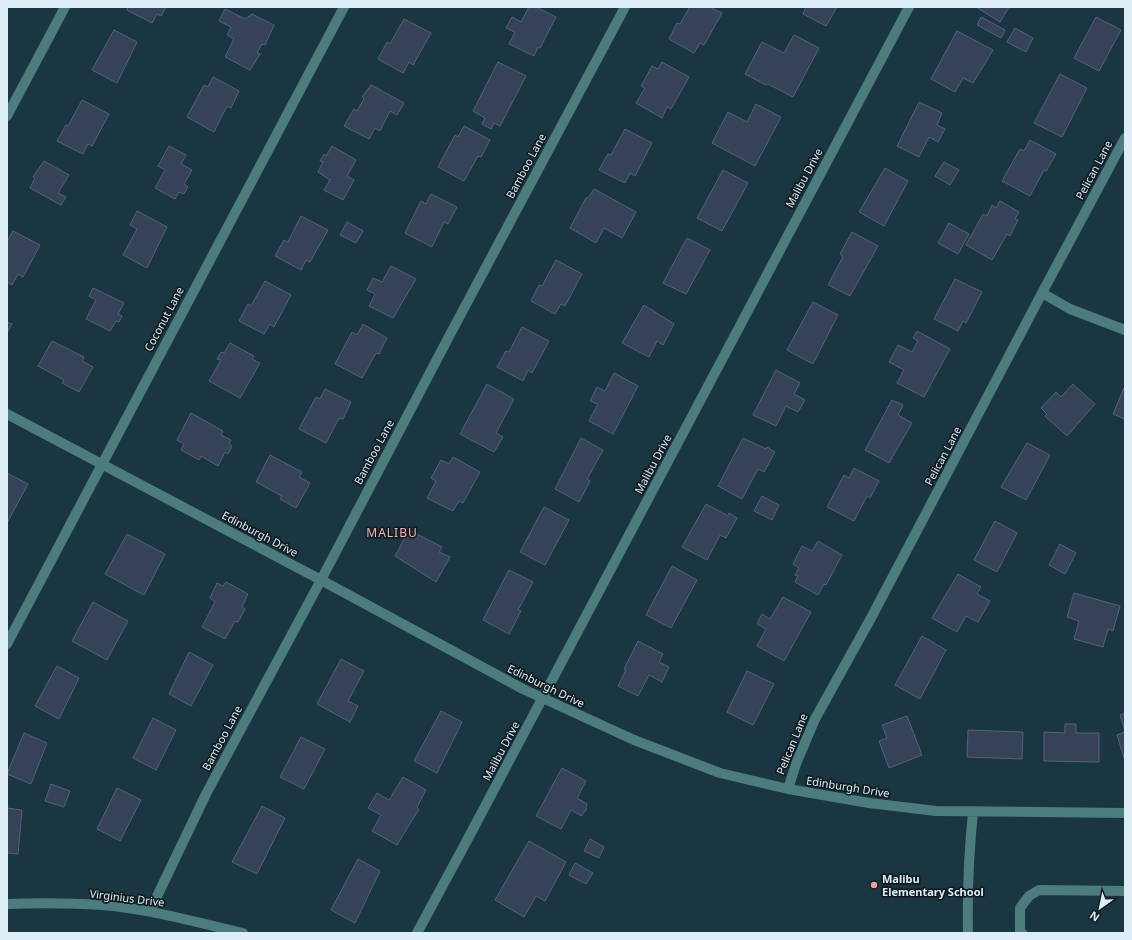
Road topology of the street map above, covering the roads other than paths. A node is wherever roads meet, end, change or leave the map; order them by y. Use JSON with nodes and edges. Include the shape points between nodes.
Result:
{"nodes":[{"id":1,"x":65,"y":7,"type":"edge"},
{"id":2,"x":344,"y":7,"type":"edge"},
{"id":3,"x":625,"y":7,"type":"edge"},
{"id":4,"x":909,"y":7,"type":"edge"},
{"id":5,"x":7,"y":116,"type":"edge"},
{"id":6,"x":1125,"y":138,"type":"edge"},
{"id":7,"x":1042,"y":293,"type":"junction"},
{"id":8,"x":1125,"y":330,"type":"edge"},
{"id":9,"x":7,"y":414,"type":"edge"},
{"id":10,"x":101,"y":463,"type":"junction"},
{"id":11,"x":321,"y":580,"type":"junction"},
{"id":12,"x":7,"y":644,"type":"edge"},
{"id":13,"x":542,"y":698,"type":"junction"},
{"id":14,"x":788,"y":789,"type":"junction"},
{"id":15,"x":973,"y":812,"type":"junction"},
{"id":16,"x":1125,"y":813,"type":"edge"},
{"id":17,"x":1125,"y":891,"type":"edge"},
{"id":18,"x":7,"y":904,"type":"edge"},
{"id":19,"x":150,"y":912,"type":"junction"},
{"id":20,"x":243,"y":933,"type":"edge"},
{"id":21,"x":417,"y":933,"type":"edge"},
{"id":22,"x":968,"y":933,"type":"edge"},
{"id":23,"x":1022,"y":933,"type":"edge"}],
"edges":[{"from":1,"to":5,"type":"street"},
{"from":2,"to":10,"type":"street","name":"Coconut Lane"},
{"from":3,"to":11,"type":"street","name":"Bamboo Lane"},
{"from":4,"to":13,"type":"street","name":"Malibu Drive"},
{"from":6,"to":7,"type":"street","name":"Pelican Lane"},
{"from":7,"to":8,"type":"street","via":[[1070,309]]},
{"from":7,"to":14,"type":"street","name":"Pelican Lane","via":[[872,618],[815,719]]},
{"from":9,"to":10,"type":"street","name":"Edinburgh Drive"},
{"from":10,"to":11,"type":"street","name":"Edinburgh Drive"},
{"from":10,"to":12,"type":"street","name":"Coconut Lane"},
{"from":11,"to":13,"type":"street","name":"Edinburgh Drive"},
{"from":11,"to":19,"type":"street","name":"Bamboo Lane","via":[[206,794]]},
{"from":13,"to":14,"type":"street","name":"Edinburgh Drive","via":[[634,740],[720,773]]},
{"from":13,"to":21,"type":"street","name":"Malibu Drive"},
{"from":14,"to":15,"type":"street","name":"Edinburgh Drive","via":[[869,803],[936,811]]},
{"from":15,"to":16,"type":"street","name":"Edinburgh Drive"},
{"from":15,"to":22,"type":"street","via":[[969,848]]},
{"from":17,"to":23,"type":"street","via":[[1039,890],[1029,896],[1020,908]]},
{"from":18,"to":19,"type":"street","name":"Virginius Drive","via":[[102,905]]},
{"from":19,"to":20,"type":"street","name":"Virginius Drive"}]}
